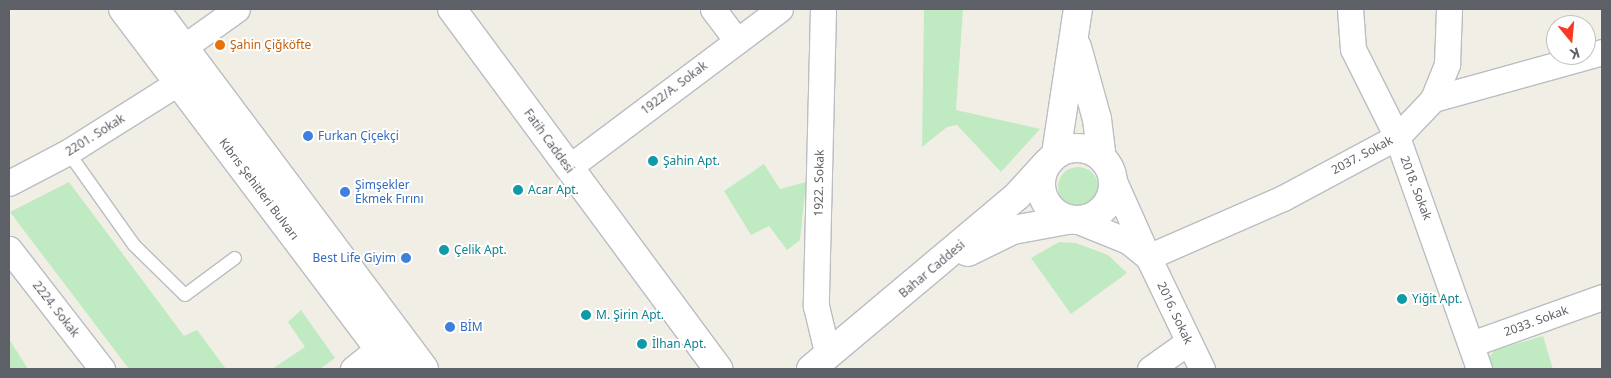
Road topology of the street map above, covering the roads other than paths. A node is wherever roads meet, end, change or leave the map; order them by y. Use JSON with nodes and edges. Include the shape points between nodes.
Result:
{"nodes":[{"id":1,"x":123,"y":9,"type":"edge"},
{"id":2,"x":155,"y":9,"type":"edge"},
{"id":3,"x":237,"y":9,"type":"edge"},
{"id":4,"x":452,"y":9,"type":"edge"},
{"id":5,"x":713,"y":9,"type":"edge"},
{"id":6,"x":780,"y":9,"type":"edge"},
{"id":7,"x":823,"y":9,"type":"edge"},
{"id":8,"x":1078,"y":9,"type":"edge"},
{"id":9,"x":1350,"y":9,"type":"edge"},
{"id":10,"x":1449,"y":9,"type":"edge"},
{"id":11,"x":1074,"y":36,"type":"junction"},
{"id":12,"x":737,"y":41,"type":"junction"},
{"id":13,"x":184,"y":47,"type":"junction"},
{"id":14,"x":1602,"y":52,"type":"edge"},
{"id":15,"x":179,"y":82,"type":"junction"},
{"id":16,"x":1433,"y":99,"type":"junction"},
{"id":17,"x":1396,"y":137,"type":"junction"},
{"id":18,"x":68,"y":152,"type":"junction"},
{"id":19,"x":1051,"y":159,"type":"junction"},
{"id":20,"x":568,"y":168,"type":"junction"},
{"id":21,"x":1108,"y":168,"type":"junction"},
{"id":22,"x":9,"y":183,"type":"edge"},
{"id":23,"x":1073,"y":220,"type":"junction"},
{"id":24,"x":9,"y":249,"type":"edge"},
{"id":25,"x":1148,"y":257,"type":"junction"},
{"id":26,"x":235,"y":258,"type":"dead end"},
{"id":27,"x":926,"y":274,"type":"junction"},
{"id":28,"x":1602,"y":298,"type":"edge"},
{"id":29,"x":1188,"y":342,"type":"junction"},
{"id":30,"x":1471,"y":344,"type":"junction"},
{"id":31,"x":386,"y":359,"type":"edge"},
{"id":32,"x":821,"y":364,"type":"edge"},
{"id":33,"x":102,"y":369,"type":"edge"},
{"id":34,"x":353,"y":369,"type":"edge"},
{"id":35,"x":424,"y":369,"type":"edge"},
{"id":36,"x":718,"y":369,"type":"edge"},
{"id":37,"x":1150,"y":369,"type":"edge"},
{"id":38,"x":1202,"y":369,"type":"edge"},
{"id":39,"x":1479,"y":369,"type":"edge"}],
"edges":[{"from":1,"to":15,"type":"street","name":"Kıbrıs Şehitleri Bulvarı"},
{"from":2,"to":13,"type":"street","name":"Kıbrıs Şehitleri Bulvarı"},
{"from":3,"to":13,"type":"street"},
{"from":4,"to":20,"type":"street","name":"Fatih Caddesi"},
{"from":5,"to":12,"type":"street"},
{"from":6,"to":12,"type":"street","name":"1922/A. Sokak"},
{"from":7,"to":32,"type":"street","name":"1922. Sokak","via":[[816,306]]},
{"from":8,"to":11,"type":"street"},
{"from":9,"to":17,"type":"street","name":"2018. Sokak","via":[[1353,49]]},
{"from":10,"to":16,"type":"street","via":[[1447,64]]},
{"from":11,"to":19,"type":"street"},
{"from":11,"to":21,"type":"street"},
{"from":12,"to":20,"type":"street","name":"1922/A. Sokak"},
{"from":13,"to":35,"type":"street","name":"Kıbrıs Şehitleri Bulvarı"},
{"from":14,"to":16,"type":"street"},
{"from":15,"to":18,"type":"street","name":"2201. Sokak"},
{"from":15,"to":31,"type":"street","name":"Kıbrıs Şehitleri Bulvarı"},
{"from":16,"to":17,"type":"street","name":"2037. Sokak"},
{"from":17,"to":25,"type":"street","name":"2037. Sokak","via":[[1283,198]]},
{"from":17,"to":30,"type":"street","name":"2018. Sokak"},
{"from":18,"to":22,"type":"street","name":"2201. Sokak"},
{"from":18,"to":26,"type":"lane","via":[[134,245],[185,295]]},
{"from":19,"to":21,"type":"street","via":[[1080,147]]},
{"from":19,"to":23,"type":"street","via":[[1042,173],[1042,196],[1056,215]]},
{"from":19,"to":27,"type":"street","name":"Bahar Caddesi","via":[[1017,196]]},
{"from":20,"to":36,"type":"street","name":"Fatih Caddesi"},
{"from":21,"to":23,"type":"street","via":[[1108,203],[1090,219]]},
{"from":21,"to":25,"type":"street","name":"2016. Sokak"},
{"from":23,"to":25,"type":"street","via":[[1128,241]]},
{"from":23,"to":27,"type":"street","via":[[1013,230]]},
{"from":24,"to":33,"type":"street","name":"2224. Sokak"},
{"from":25,"to":29,"type":"street","name":"2016. Sokak"},
{"from":27,"to":32,"type":"street","name":"Bahar Caddesi"},
{"from":28,"to":30,"type":"street","name":"2033. Sokak"},
{"from":29,"to":37,"type":"street"},
{"from":29,"to":38,"type":"street","name":"2016. Sokak"},
{"from":30,"to":39,"type":"street","name":"2018. Sokak"},
{"from":31,"to":34,"type":"street"}]}
